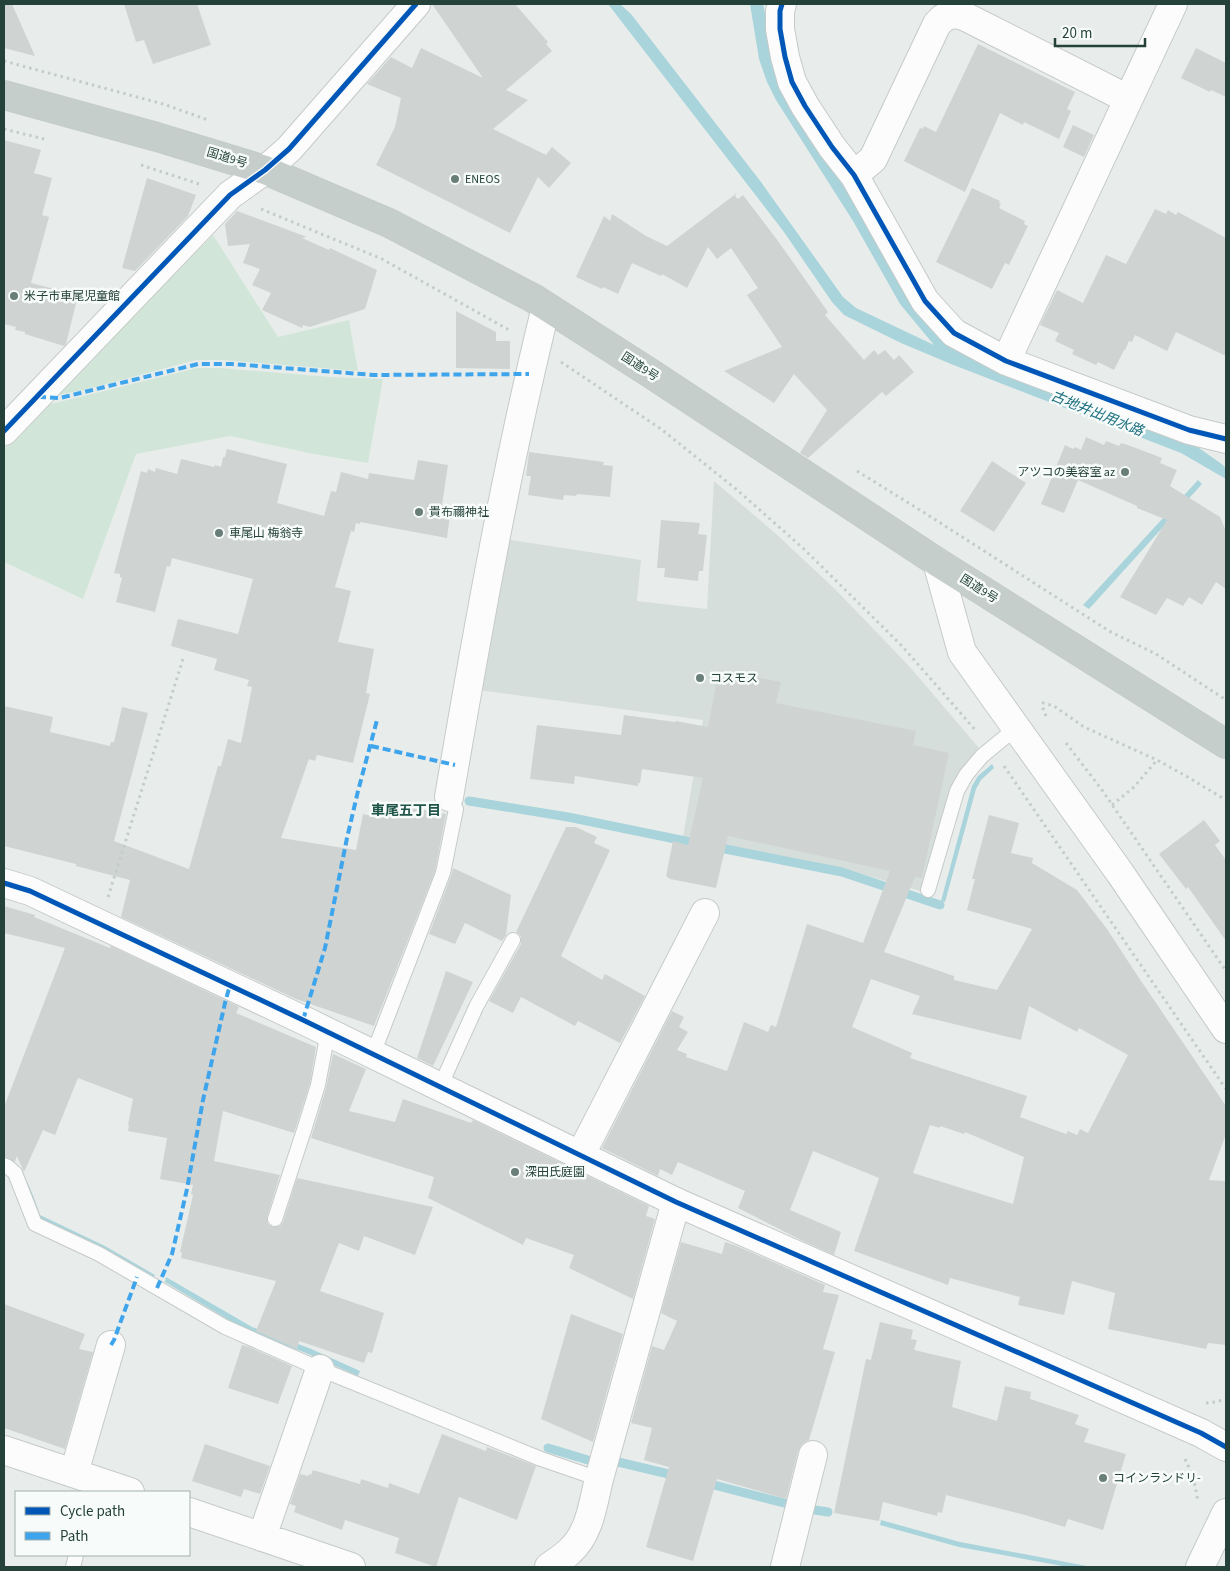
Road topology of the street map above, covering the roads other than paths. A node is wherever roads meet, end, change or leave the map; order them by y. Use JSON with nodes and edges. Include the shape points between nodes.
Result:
{"nodes":[{"id":1,"x":416,"y":4,"type":"edge"},
{"id":2,"x":782,"y":4,"type":"edge"},
{"id":3,"x":1173,"y":4,"type":"edge"},
{"id":4,"x":4,"y":95,"type":"edge"},
{"id":5,"x":1128,"y":100,"type":"junction"},
{"id":6,"x":265,"y":170,"type":"junction"},
{"id":7,"x":854,"y":175,"type":"junction"},
{"id":8,"x":546,"y":307,"type":"junction"},
{"id":9,"x":1006,"y":361,"type":"junction"},
{"id":10,"x":4,"y":431,"type":"edge"},
{"id":11,"x":1224,"y":433,"type":"edge"},
{"id":12,"x":937,"y":562,"type":"junction"},
{"id":13,"x":1016,"y":728,"type":"junction"},
{"id":14,"x":1226,"y":744,"type":"edge"},
{"id":15,"x":450,"y":797,"type":"joint"},
{"id":16,"x":4,"y":883,"type":"edge"},
{"id":17,"x":928,"y":890,"type":"dead end"},
{"id":18,"x":705,"y":913,"type":"dead end"},
{"id":19,"x":513,"y":940,"type":"dead end"},
{"id":20,"x":1226,"y":1029,"type":"edge"},
{"id":21,"x":328,"y":1032,"type":"junction"},
{"id":22,"x":373,"y":1054,"type":"junction"},
{"id":23,"x":440,"y":1087,"type":"junction"},
{"id":24,"x":580,"y":1156,"type":"junction"},
{"id":25,"x":4,"y":1165,"type":"edge"},
{"id":26,"x":676,"y":1202,"type":"junction"},
{"id":27,"x":275,"y":1219,"type":"dead end"},
{"id":28,"x":111,"y":1345,"type":"dead end"},
{"id":29,"x":320,"y":1369,"type":"junction"},
{"id":30,"x":1226,"y":1447,"type":"edge"},
{"id":31,"x":4,"y":1450,"type":"edge"},
{"id":32,"x":812,"y":1455,"type":"dead end"},
{"id":33,"x":599,"y":1479,"type":"junction"},
{"id":34,"x":89,"y":1482,"type":"edge"},
{"id":35,"x":126,"y":1491,"type":"edge"},
{"id":36,"x":190,"y":1512,"type":"edge"},
{"id":37,"x":1226,"y":1513,"type":"edge"},
{"id":38,"x":262,"y":1537,"type":"junction"},
{"id":39,"x":350,"y":1567,"type":"edge"},
{"id":40,"x":548,"y":1567,"type":"edge"},
{"id":41,"x":785,"y":1567,"type":"edge"},
{"id":42,"x":1200,"y":1567,"type":"edge"}],
"edges":[{"from":1,"to":6,"type":"street","via":[[289,149]]},
{"from":2,"to":7,"type":"street","via":[[780,29],[792,82],[832,147]]},
{"from":3,"to":5,"type":"street"},
{"from":4,"to":6,"type":"highway","name":"国道9号"},
{"from":5,"to":7,"type":"street","via":[[983,25],[958,14],[950,15],[937,24],[873,159]]},
{"from":5,"to":9,"type":"street"},
{"from":6,"to":8,"type":"highway","name":"国道9号","via":[[389,223]]},
{"from":6,"to":10,"type":"street","via":[[230,195]]},
{"from":7,"to":9,"type":"street","via":[[926,301],[954,333]]},
{"from":8,"to":12,"type":"highway","name":"国道9号"},
{"from":8,"to":15,"type":"street","via":[[488,579]]},
{"from":9,"to":11,"type":"street","via":[[1189,430]]},
{"from":12,"to":13,"type":"street","via":[[962,652]]},
{"from":12,"to":14,"type":"highway","name":"国道9号"},
{"from":13,"to":17,"type":"lane","via":[[982,756],[957,791]]},
{"from":13,"to":20,"type":"street"},
{"from":15,"to":22,"type":"lane","via":[[456,809],[443,873]]},
{"from":16,"to":21,"type":"street","via":[[30,891]]},
{"from":18,"to":24,"type":"street"},
{"from":19,"to":23,"type":"lane","via":[[476,1007]]},
{"from":21,"to":22,"type":"street"},
{"from":21,"to":27,"type":"lane","via":[[318,1085]]},
{"from":22,"to":23,"type":"street"},
{"from":23,"to":24,"type":"street"},
{"from":24,"to":26,"type":"street"},
{"from":25,"to":29,"type":"lane","via":[[14,1173],[35,1224],[99,1254],[225,1327]]},
{"from":26,"to":30,"type":"street","via":[[1201,1433]]},
{"from":26,"to":33,"type":"street"},
{"from":28,"to":34,"type":"street"},
{"from":29,"to":33,"type":"lane","via":[[541,1459]]},
{"from":29,"to":38,"type":"street"},
{"from":31,"to":34,"type":"street"},
{"from":32,"to":41,"type":"street"},
{"from":33,"to":40,"type":"street","via":[[590,1519],[580,1539]]},
{"from":34,"to":35,"type":"street"},
{"from":36,"to":38,"type":"street"},
{"from":37,"to":42,"type":"street"},
{"from":38,"to":39,"type":"street"}]}
